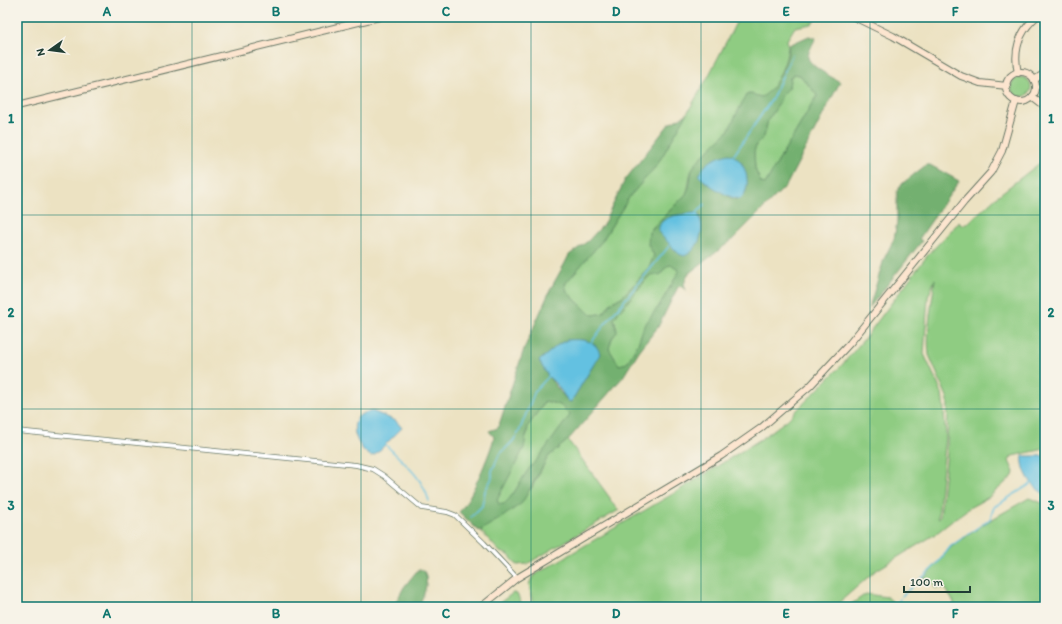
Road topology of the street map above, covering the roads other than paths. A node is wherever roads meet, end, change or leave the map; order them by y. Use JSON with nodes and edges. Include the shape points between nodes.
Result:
{"nodes":[{"id":1,"x":379,"y":17,"type":"edge"},
{"id":2,"x":854,"y":17,"type":"edge"},
{"id":3,"x":1036,"y":17,"type":"edge"},
{"id":4,"x":1018,"y":73,"type":"junction"},
{"id":5,"x":1045,"y":73,"type":"edge"},
{"id":6,"x":1034,"y":80,"type":"junction"},
{"id":7,"x":1007,"y":86,"type":"junction"},
{"id":8,"x":1032,"y":97,"type":"junction"},
{"id":9,"x":1016,"y":101,"type":"junction"},
{"id":10,"x":17,"y":106,"type":"edge"},
{"id":11,"x":1045,"y":107,"type":"edge"},
{"id":12,"x":17,"y":431,"type":"edge"},
{"id":13,"x":517,"y":578,"type":"junction"},
{"id":14,"x":481,"y":607,"type":"edge"}],
"edges":[{"from":1,"to":10,"type":"main road"},
{"from":2,"to":7,"type":"main road","via":[[893,36],[961,76],[980,84]]},
{"from":3,"to":4,"type":"main road","via":[[1026,26],[1018,44]]},
{"from":4,"to":6,"type":"main road","via":[[1025,73]]},
{"from":4,"to":7,"type":"main road","via":[[1011,76]]},
{"from":5,"to":6,"type":"main road"},
{"from":6,"to":8,"type":"main road","via":[[1036,88]]},
{"from":7,"to":9,"type":"main road","via":[[1009,95]]},
{"from":8,"to":9,"type":"main road","via":[[1026,101]]},
{"from":8,"to":11,"type":"main road"},
{"from":9,"to":13,"type":"main road","via":[[1002,151],[991,172],[850,343],[810,386],[761,428],[721,456]]},
{"from":12,"to":13,"type":"street","via":[[373,469],[422,508],[455,515]]},
{"from":13,"to":14,"type":"main road"}]}
